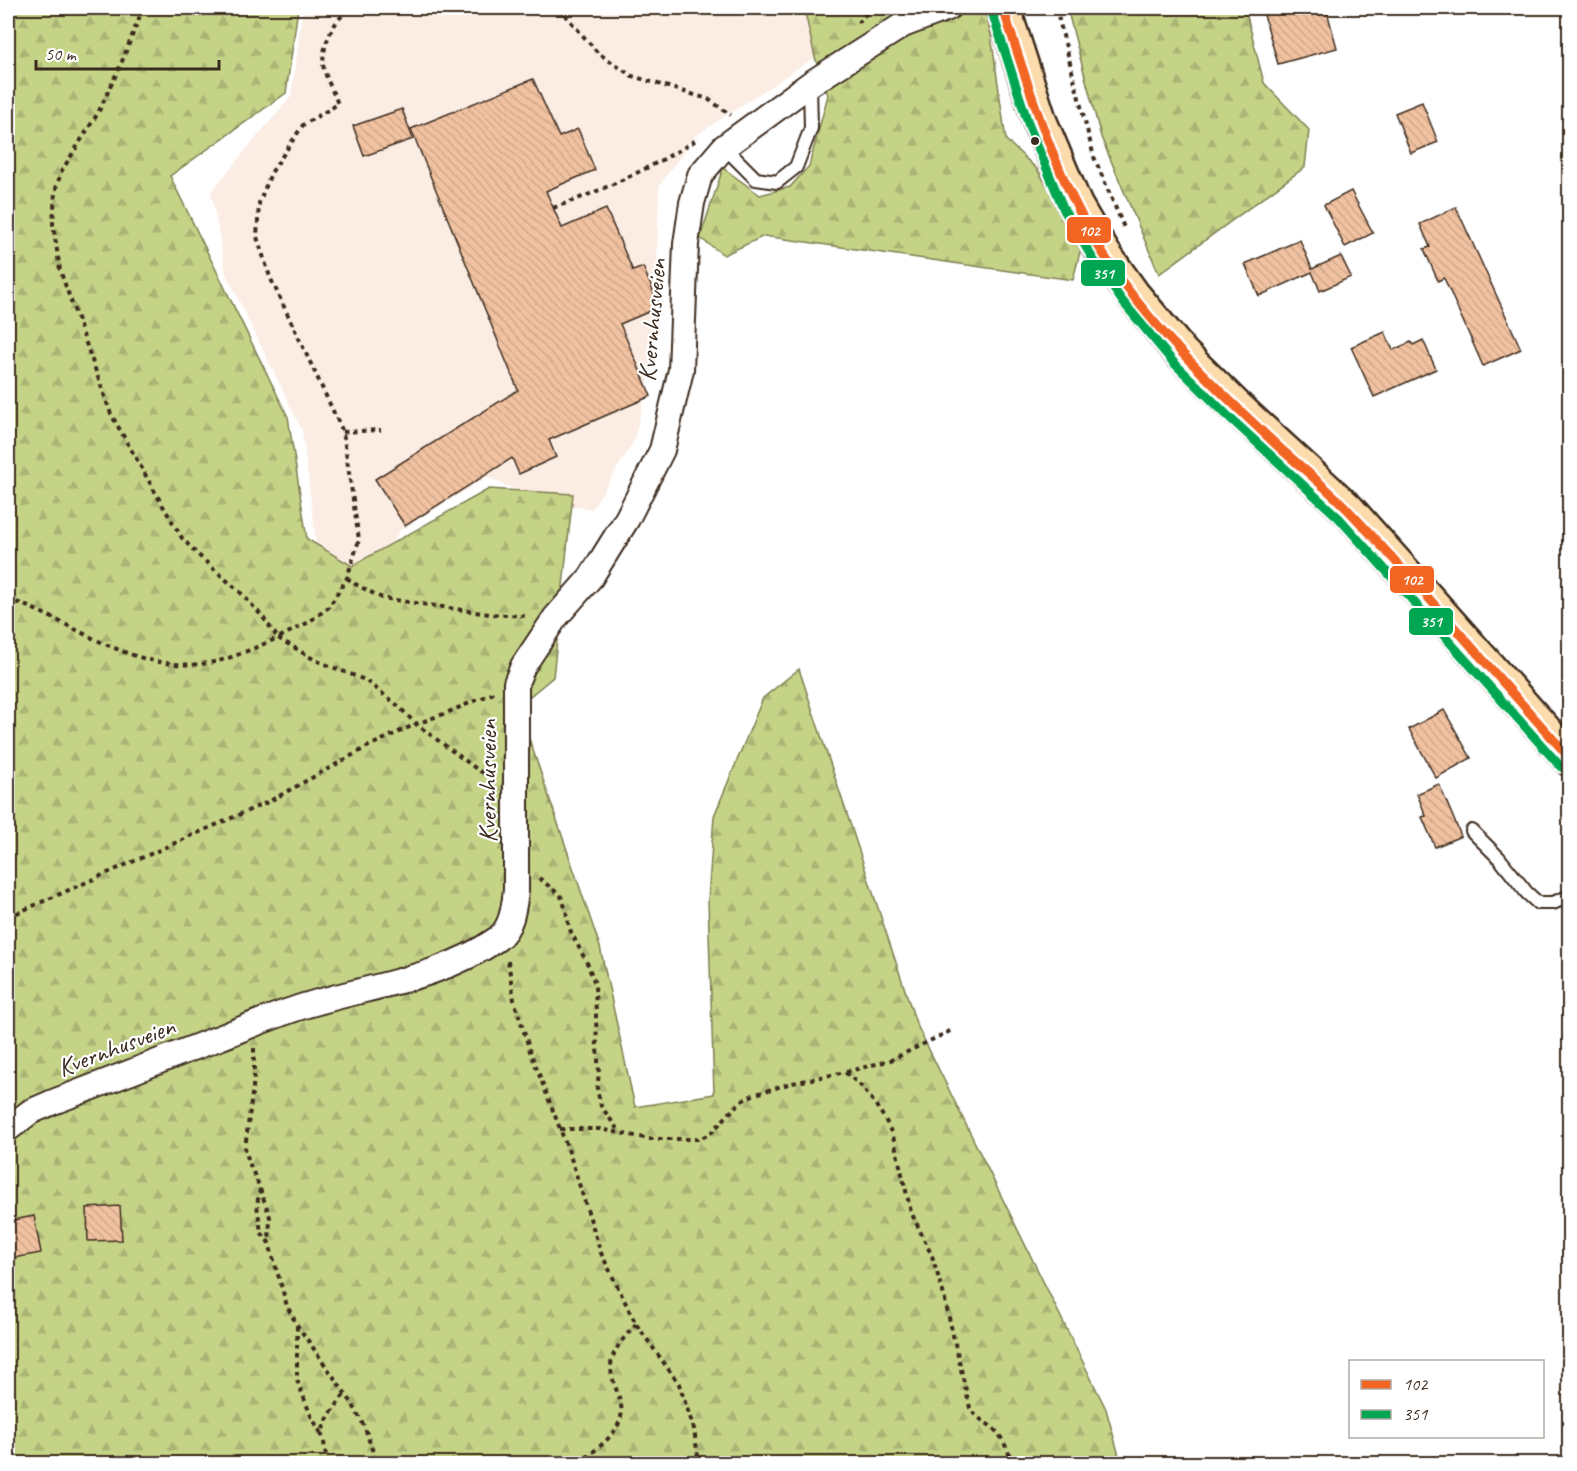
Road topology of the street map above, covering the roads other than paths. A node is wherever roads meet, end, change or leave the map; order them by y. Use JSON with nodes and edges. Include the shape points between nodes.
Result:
{"nodes":[{"id":1,"x":948,"y":8,"type":"edge"},
{"id":2,"x":1003,"y":8,"type":"edge"},
{"id":3,"x":810,"y":84,"type":"junction"},
{"id":4,"x":714,"y":140,"type":"junction"},
{"id":5,"x":1569,"y":759,"type":"edge"},
{"id":6,"x":1472,"y":831,"type":"dead end"},
{"id":7,"x":1569,"y":896,"type":"edge"},
{"id":8,"x":8,"y":1130,"type":"edge"}],
"edges":[{"from":1,"to":3,"type":"street","name":"Kvernhusveien","via":[[903,25]]},
{"from":2,"to":5,"type":"main road","via":[[1040,122],[1075,205],[1132,295],[1182,354],[1348,510]]},
{"from":3,"to":4,"type":"street","name":"Kvernhusveien"},
{"from":3,"to":4,"type":"lane","via":[[811,128],[796,167],[777,182],[756,179]]},
{"from":4,"to":8,"type":"street","name":"Kvernhusveien","via":[[692,203],[686,244],[681,370],[662,450],[627,519],[591,577],[555,618],[516,683],[514,910],[500,937],[445,966],[302,1006],[53,1102],[30,1112]]},
{"from":6,"to":7,"type":"lane","via":[[1538,903],[1553,903]]}]}
